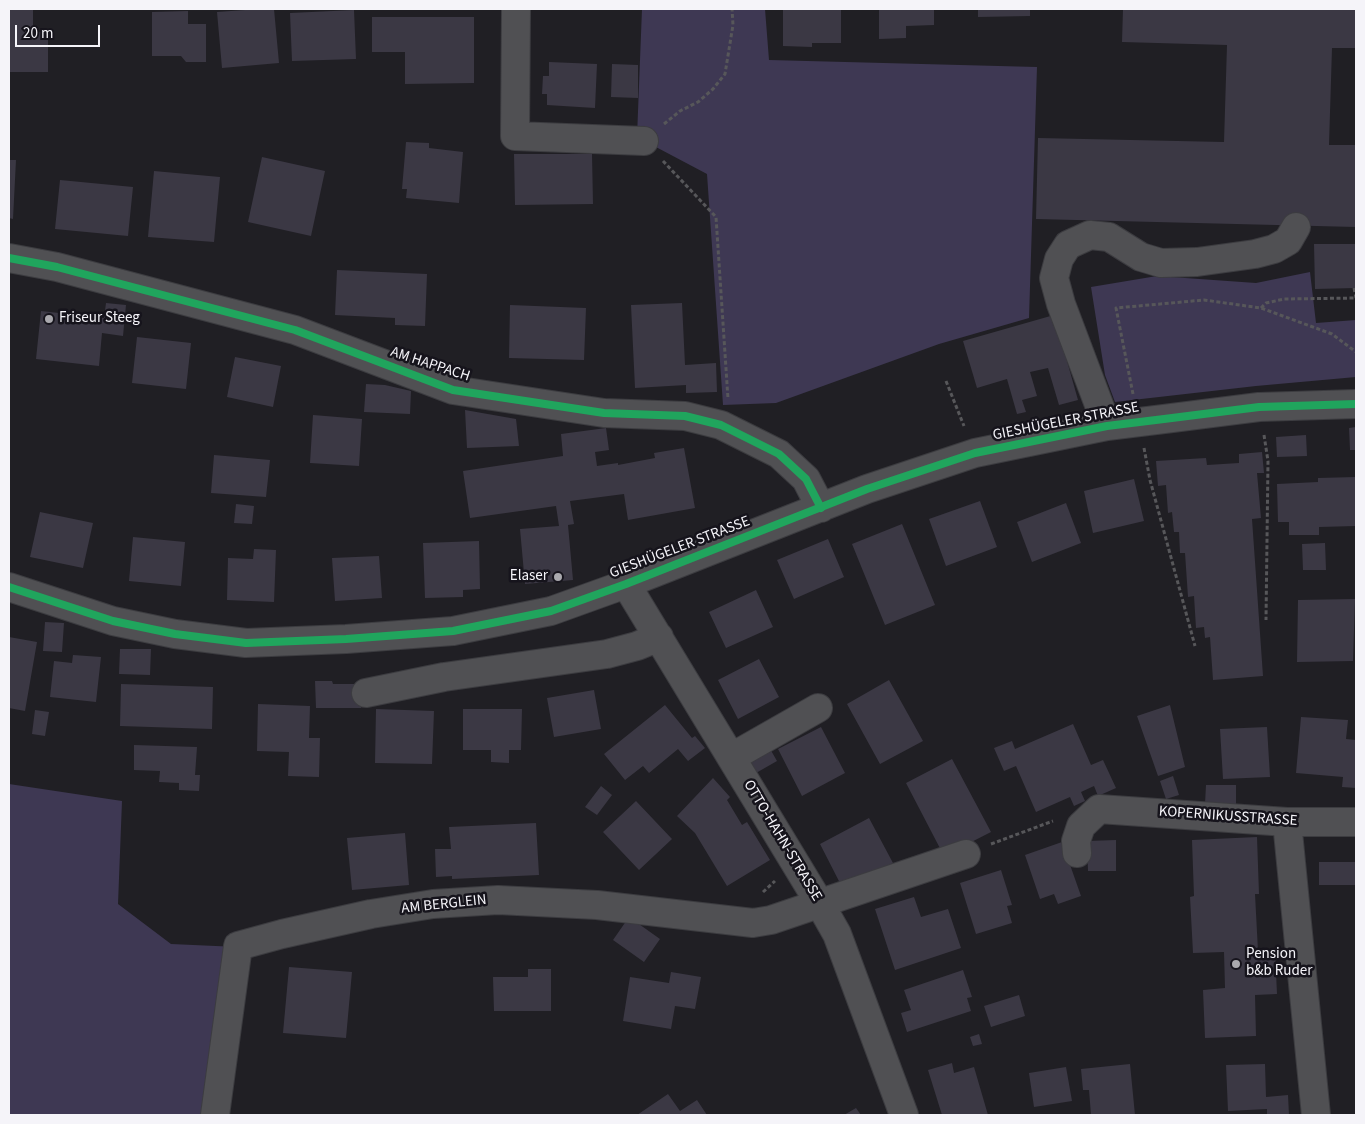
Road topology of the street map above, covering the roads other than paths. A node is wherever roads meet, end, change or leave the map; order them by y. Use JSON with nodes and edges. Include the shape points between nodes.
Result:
{"nodes":[{"id":1,"x":516,"y":9,"type":"edge"},
{"id":2,"x":644,"y":141,"type":"road end"},
{"id":3,"x":1296,"y":227,"type":"dead end"},
{"id":4,"x":9,"y":258,"type":"edge"},
{"id":5,"x":1356,"y":404,"type":"edge"},
{"id":6,"x":1107,"y":426,"type":"junction"},
{"id":7,"x":821,"y":508,"type":"junction"},
{"id":8,"x":626,"y":584,"type":"junction"},
{"id":9,"x":9,"y":587,"type":"edge"},
{"id":10,"x":659,"y":637,"type":"junction"},
{"id":11,"x":366,"y":693,"type":"dead end"},
{"id":12,"x":818,"y":708,"type":"dead end"},
{"id":13,"x":732,"y":758,"type":"junction"},
{"id":14,"x":1287,"y":822,"type":"junction"},
{"id":15,"x":1356,"y":822,"type":"edge"},
{"id":16,"x":1077,"y":853,"type":"dead end"},
{"id":17,"x":966,"y":854,"type":"road end"},
{"id":18,"x":820,"y":904,"type":"junction"},
{"id":19,"x":215,"y":1115,"type":"edge"},
{"id":20,"x":904,"y":1115,"type":"edge"},
{"id":21,"x":1316,"y":1115,"type":"edge"},
{"id":22,"x":1320,"y":1115,"type":"edge"}],
"edges":[{"from":1,"to":2,"type":"street","via":[[515,136]]},
{"from":3,"to":6,"type":"street","via":[[1288,241],[1274,249],[1197,262],[1161,263],[1141,258],[1109,237],[1090,235],[1068,245],[1059,259],[1054,278]]},
{"from":4,"to":7,"type":"street","name":"AM HAPPACH","via":[[57,267],[295,330],[453,390],[604,413],[685,416],[721,424],[778,454],[806,480]]},
{"from":5,"to":6,"type":"street","name":"GIESHÜGELER STRASSE","via":[[1259,406]]},
{"from":6,"to":7,"type":"street","name":"GIESHÜGELER STRASSE","via":[[975,453]]},
{"from":7,"to":8,"type":"street","name":"GIESHÜGELER STRASSE"},
{"from":8,"to":9,"type":"street","name":"GIESHÜGELER STRASSE","via":[[551,611],[453,631],[246,643],[175,634],[113,621]]},
{"from":8,"to":10,"type":"street","name":"OTTO-HAHN-STRASSE"},
{"from":10,"to":11,"type":"street","via":[[608,654],[444,677]]},
{"from":10,"to":13,"type":"street","name":"OTTO-HAHN-STRASSE"},
{"from":12,"to":13,"type":"street"},
{"from":13,"to":18,"type":"street","name":"OTTO-HAHN-STRASSE"},
{"from":14,"to":15,"type":"street","name":"KOPERNIKUSSTRASSE"},
{"from":14,"to":16,"type":"street","name":"KOPERNIKUSSTRASSE","via":[[1099,809],[1082,826],[1076,841]]},
{"from":14,"to":21,"type":"street"},
{"from":17,"to":18,"type":"street"},
{"from":18,"to":19,"type":"street","name":"AM BERGLEIN","via":[[753,923],[597,905],[498,900],[452,903],[371,914],[238,946]]},
{"from":18,"to":20,"type":"street","name":"OTTO-HAHN-STRASSE","via":[[837,934]]},
{"from":21,"to":22,"type":"street"}]}
